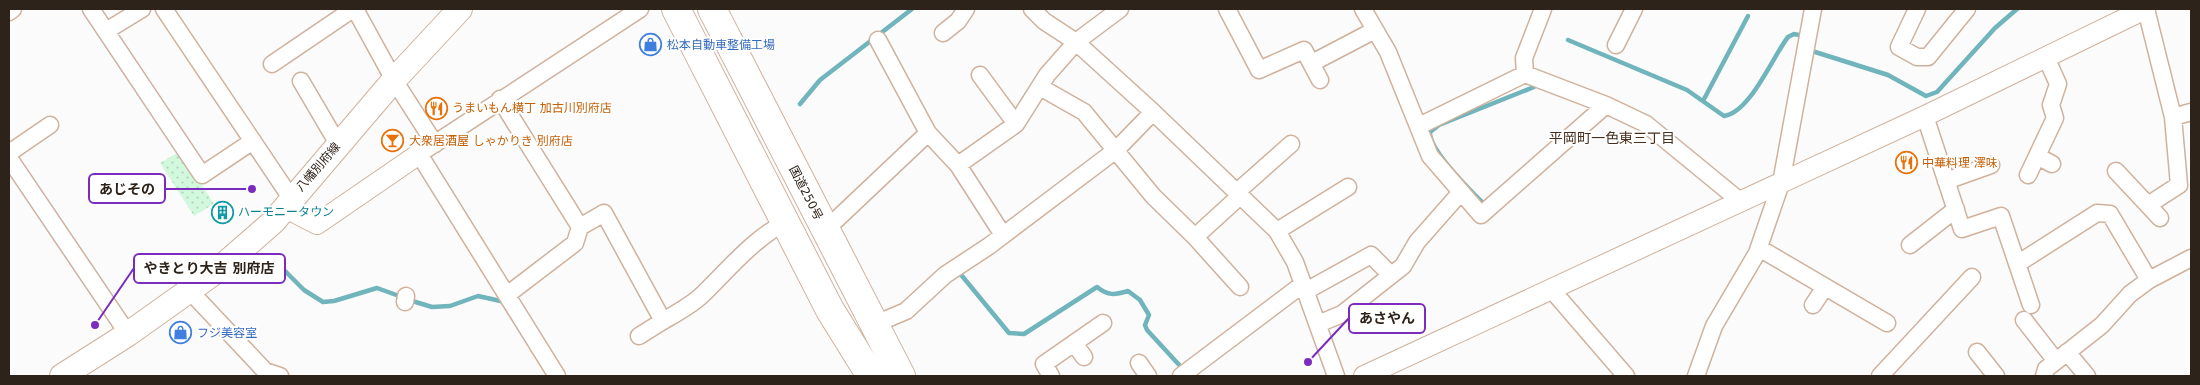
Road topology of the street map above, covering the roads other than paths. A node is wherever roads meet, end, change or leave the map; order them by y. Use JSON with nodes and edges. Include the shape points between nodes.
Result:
{"nodes":[{"id":1,"x":91,"y":9,"type":"edge"},
{"id":2,"x":142,"y":9,"type":"edge"},
{"id":3,"x":164,"y":9,"type":"edge"},
{"id":4,"x":354,"y":9,"type":"edge"},
{"id":5,"x":460,"y":9,"type":"edge"},
{"id":6,"x":640,"y":9,"type":"edge"},
{"id":7,"x":676,"y":9,"type":"edge"},
{"id":8,"x":690,"y":9,"type":"edge"},
{"id":9,"x":712,"y":9,"type":"edge"},
{"id":10,"x":1032,"y":9,"type":"edge"},
{"id":11,"x":1120,"y":9,"type":"edge"},
{"id":12,"x":1227,"y":9,"type":"edge"},
{"id":13,"x":1363,"y":9,"type":"edge"},
{"id":14,"x":1544,"y":9,"type":"edge"},
{"id":15,"x":1634,"y":9,"type":"edge"},
{"id":16,"x":1813,"y":9,"type":"edge"},
{"id":17,"x":1918,"y":9,"type":"edge"},
{"id":18,"x":1967,"y":9,"type":"edge"},
{"id":19,"x":2146,"y":9,"type":"edge"},
{"id":20,"x":964,"y":19,"type":"edge"},
{"id":21,"x":1375,"y":30,"type":"junction"},
{"id":22,"x":106,"y":31,"type":"junction"},
{"id":23,"x":943,"y":33,"type":"dead end"},
{"id":24,"x":878,"y":40,"type":"dead end"},
{"id":25,"x":1076,"y":42,"type":"junction"},
{"id":26,"x":1616,"y":45,"type":"dead end"},
{"id":27,"x":2046,"y":57,"type":"junction"},
{"id":28,"x":1312,"y":63,"type":"junction"},
{"id":29,"x":272,"y":64,"type":"dead end"},
{"id":30,"x":1525,"y":74,"type":"junction"},
{"id":31,"x":980,"y":75,"type":"dead end"},
{"id":32,"x":394,"y":80,"type":"junction"},
{"id":33,"x":1320,"y":80,"type":"dead end"},
{"id":34,"x":301,"y":81,"type":"dead end"},
{"id":35,"x":1040,"y":86,"type":"junction"},
{"id":36,"x":500,"y":99,"type":"junction"},
{"id":37,"x":1606,"y":105,"type":"junction"},
{"id":38,"x":1153,"y":112,"type":"junction"},
{"id":39,"x":2191,"y":112,"type":"edge"},
{"id":40,"x":1925,"y":116,"type":"junction"},
{"id":41,"x":2173,"y":117,"type":"junction"},
{"id":42,"x":1016,"y":124,"type":"junction"},
{"id":43,"x":50,"y":125,"type":"dead end"},
{"id":44,"x":1419,"y":126,"type":"junction"},
{"id":45,"x":764,"y":131,"type":"junction"},
{"id":46,"x":928,"y":133,"type":"junction"},
{"id":47,"x":253,"y":141,"type":"junction"},
{"id":48,"x":338,"y":144,"type":"junction"},
{"id":49,"x":1291,"y":144,"type":"dead end"},
{"id":50,"x":427,"y":149,"type":"junction"},
{"id":51,"x":1116,"y":150,"type":"junction"},
{"id":52,"x":9,"y":153,"type":"edge"},
{"id":53,"x":2037,"y":156,"type":"junction"},
{"id":54,"x":9,"y":158,"type":"edge"},
{"id":55,"x":2052,"y":164,"type":"dead end"},
{"id":56,"x":958,"y":165,"type":"junction"},
{"id":57,"x":1990,"y":165,"type":"dead end"},
{"id":58,"x":2116,"y":171,"type":"dead end"},
{"id":59,"x":2028,"y":175,"type":"dead end"},
{"id":60,"x":1946,"y":181,"type":"junction"},
{"id":61,"x":1782,"y":183,"type":"junction"},
{"id":62,"x":1348,"y":187,"type":"dead end"},
{"id":63,"x":1461,"y":192,"type":"junction"},
{"id":64,"x":1240,"y":193,"type":"junction"},
{"id":65,"x":1740,"y":201,"type":"junction"},
{"id":66,"x":288,"y":203,"type":"junction"},
{"id":67,"x":2148,"y":205,"type":"junction"},
{"id":68,"x":1956,"y":209,"type":"junction"},
{"id":69,"x":2160,"y":218,"type":"dead end"},
{"id":70,"x":836,"y":220,"type":"dead end"},
{"id":71,"x":784,"y":223,"type":"junction"},
{"id":72,"x":580,"y":227,"type":"junction"},
{"id":73,"x":1277,"y":231,"type":"junction"},
{"id":74,"x":1003,"y":235,"type":"junction"},
{"id":75,"x":1195,"y":237,"type":"junction"},
{"id":76,"x":1910,"y":245,"type":"dead end"},
{"id":77,"x":1759,"y":248,"type":"junction"},
{"id":78,"x":2191,"y":258,"type":"edge"},
{"id":79,"x":2017,"y":264,"type":"junction"},
{"id":80,"x":1391,"y":275,"type":"junction"},
{"id":81,"x":1972,"y":277,"type":"dead end"},
{"id":82,"x":2150,"y":280,"type":"junction"},
{"id":83,"x":1825,"y":286,"type":"junction"},
{"id":84,"x":1240,"y":287,"type":"dead end"},
{"id":85,"x":1305,"y":288,"type":"junction"},
{"id":86,"x":1551,"y":289,"type":"junction"},
{"id":87,"x":189,"y":290,"type":"junction"},
{"id":88,"x":507,"y":295,"type":"junction"},
{"id":89,"x":1813,"y":305,"type":"dead end"},
{"id":90,"x":2031,"y":305,"type":"dead end"},
{"id":91,"x":2024,"y":320,"type":"dead end"},
{"id":92,"x":662,"y":321,"type":"junction"},
{"id":93,"x":880,"y":322,"type":"dead end"},
{"id":94,"x":1104,"y":323,"type":"dead end"},
{"id":95,"x":1318,"y":324,"type":"junction"},
{"id":96,"x":1888,"y":324,"type":"dead end"},
{"id":97,"x":128,"y":334,"type":"junction"},
{"id":98,"x":639,"y":336,"type":"dead end"},
{"id":99,"x":1074,"y":343,"type":"junction"},
{"id":100,"x":1977,"y":352,"type":"dead end"},
{"id":101,"x":2061,"y":357,"type":"junction"},
{"id":102,"x":1084,"y":358,"type":"dead end"},
{"id":103,"x":1993,"y":375,"type":"edge"},
{"id":104,"x":62,"y":376,"type":"edge"},
{"id":105,"x":280,"y":376,"type":"edge"},
{"id":106,"x":557,"y":376,"type":"edge"},
{"id":107,"x":872,"y":376,"type":"edge"},
{"id":108,"x":879,"y":376,"type":"edge"},
{"id":109,"x":901,"y":376,"type":"edge"},
{"id":110,"x":1051,"y":376,"type":"edge"},
{"id":111,"x":1181,"y":376,"type":"edge"},
{"id":112,"x":1336,"y":376,"type":"edge"},
{"id":113,"x":1364,"y":376,"type":"edge"},
{"id":114,"x":1626,"y":376,"type":"edge"},
{"id":115,"x":1696,"y":376,"type":"edge"},
{"id":116,"x":1880,"y":376,"type":"edge"},
{"id":117,"x":2044,"y":376,"type":"edge"},
{"id":118,"x":2087,"y":376,"type":"edge"}],
"edges":[{"from":1,"to":22,"type":"street"},
{"from":2,"to":22,"type":"street"},
{"from":3,"to":47,"type":"street"},
{"from":4,"to":29,"type":"street"},
{"from":4,"to":32,"type":"street"},
{"from":5,"to":32,"type":"main road","name":"八幡別府線"},
{"from":6,"to":36,"type":"street"},
{"from":7,"to":71,"type":"highway"},
{"from":8,"to":45,"type":"highway","name":"国道250号"},
{"from":9,"to":45,"type":"highway","name":"国道250号"},
{"from":10,"to":25,"type":"street"},
{"from":11,"to":25,"type":"street"},
{"from":12,"to":28,"type":"street","via":[[1259,70],[1304,50]]},
{"from":13,"to":21,"type":"street"},
{"from":14,"to":30,"type":"street","via":[[1524,58]]},
{"from":15,"to":26,"type":"street"},
{"from":16,"to":61,"type":"street"},
{"from":17,"to":18,"type":"street","via":[[1899,47],[1917,57],[1928,57]]},
{"from":19,"to":27,"type":"street"},
{"from":19,"to":41,"type":"street"},
{"from":20,"to":23,"type":"street"},
{"from":21,"to":28,"type":"street"},
{"from":21,"to":44,"type":"street","via":[[1388,52]]},
{"from":22,"to":47,"type":"street","via":[[202,175]]},
{"from":24,"to":46,"type":"street"},
{"from":25,"to":35,"type":"street"},
{"from":25,"to":38,"type":"street"},
{"from":27,"to":40,"type":"street"},
{"from":27,"to":53,"type":"street","via":[[2058,84],[2051,105],[2055,118]]},
{"from":28,"to":33,"type":"street"},
{"from":30,"to":37,"type":"street"},
{"from":30,"to":44,"type":"street"},
{"from":31,"to":42,"type":"street"},
{"from":32,"to":48,"type":"main road","name":"八幡別府線"},
{"from":32,"to":50,"type":"street"},
{"from":34,"to":48,"type":"street"},
{"from":35,"to":42,"type":"street"},
{"from":35,"to":51,"type":"street","via":[[1084,112]]},
{"from":36,"to":50,"type":"street"},
{"from":36,"to":72,"type":"street"},
{"from":37,"to":63,"type":"street","via":[[1481,215]]},
{"from":37,"to":65,"type":"street","via":[[1646,124]]},
{"from":38,"to":51,"type":"street"},
{"from":38,"to":64,"type":"street"},
{"from":39,"to":41,"type":"street"},
{"from":40,"to":60,"type":"street"},
{"from":40,"to":61,"type":"street"},
{"from":41,"to":67,"type":"street","via":[[2179,185]]},
{"from":42,"to":56,"type":"street"},
{"from":43,"to":52,"type":"street"},
{"from":44,"to":63,"type":"street","via":[[1430,156]]},
{"from":45,"to":108,"type":"highway","name":"国道250号"},
{"from":45,"to":109,"type":"highway","name":"国道250号"},
{"from":46,"to":56,"type":"street"},
{"from":46,"to":70,"type":"street"},
{"from":47,"to":66,"type":"street"},
{"from":48,"to":66,"type":"main road","name":"八幡別府線"},
{"from":49,"to":64,"type":"street"},
{"from":50,"to":66,"type":"street","via":[[317,224]]},
{"from":50,"to":88,"type":"street"},
{"from":51,"to":74,"type":"street"},
{"from":51,"to":75,"type":"street","via":[[1158,202]]},
{"from":53,"to":55,"type":"street"},
{"from":53,"to":59,"type":"street"},
{"from":54,"to":97,"type":"street"},
{"from":56,"to":74,"type":"street"},
{"from":57,"to":60,"type":"street"},
{"from":58,"to":67,"type":"street"},
{"from":60,"to":68,"type":"street"},
{"from":61,"to":65,"type":"street"},
{"from":61,"to":77,"type":"street"},
{"from":62,"to":73,"type":"street","via":[[1326,191]]},
{"from":63,"to":80,"type":"street","via":[[1417,242],[1403,266]]},
{"from":64,"to":73,"type":"street"},
{"from":64,"to":75,"type":"street"},
{"from":65,"to":86,"type":"street"},
{"from":66,"to":87,"type":"main road","name":"八幡別府線","via":[[218,270]]},
{"from":67,"to":69,"type":"street"},
{"from":68,"to":76,"type":"street"},
{"from":68,"to":79,"type":"street","via":[[1962,229],[2002,216]]},
{"from":71,"to":92,"type":"street","via":[[754,243],[700,297]]},
{"from":71,"to":107,"type":"highway","via":[[830,310]]},
{"from":72,"to":88,"type":"street","via":[[575,243]]},
{"from":72,"to":92,"type":"street","via":[[604,214]]},
{"from":73,"to":85,"type":"street","via":[[1296,262]]},
{"from":74,"to":93,"type":"street","via":[[945,275],[906,310]]},
{"from":75,"to":84,"type":"street"},
{"from":77,"to":83,"type":"street"},
{"from":77,"to":115,"type":"street","via":[[1714,326]]},
{"from":78,"to":82,"type":"street"},
{"from":79,"to":82,"type":"street","via":[[2098,213],[2110,214]]},
{"from":79,"to":90,"type":"street"},
{"from":80,"to":85,"type":"street","via":[[1371,254]]},
{"from":80,"to":95,"type":"street","via":[[1342,314]]},
{"from":81,"to":116,"type":"street","via":[[1942,301],[1894,354]]},
{"from":82,"to":101,"type":"street","via":[[2130,294],[2102,325]]},
{"from":83,"to":89,"type":"street"},
{"from":83,"to":96,"type":"street","via":[[1872,305]]},
{"from":85,"to":95,"type":"street"},
{"from":85,"to":111,"type":"street"},
{"from":86,"to":113,"type":"street"},
{"from":86,"to":114,"type":"street"},
{"from":87,"to":97,"type":"main road","name":"八幡別府線"},
{"from":87,"to":105,"type":"street","via":[[265,371]]},
{"from":88,"to":106,"type":"street"},
{"from":91,"to":101,"type":"street"},
{"from":92,"to":98,"type":"street"},
{"from":94,"to":99,"type":"street"},
{"from":95,"to":112,"type":"street"},
{"from":97,"to":104,"type":"main road","name":"八幡別府線"},
{"from":99,"to":102,"type":"street"},
{"from":99,"to":110,"type":"street","via":[[1044,364]]},
{"from":100,"to":103,"type":"street"},
{"from":101,"to":117,"type":"street","via":[[2046,368]]},
{"from":101,"to":118,"type":"street"}]}
